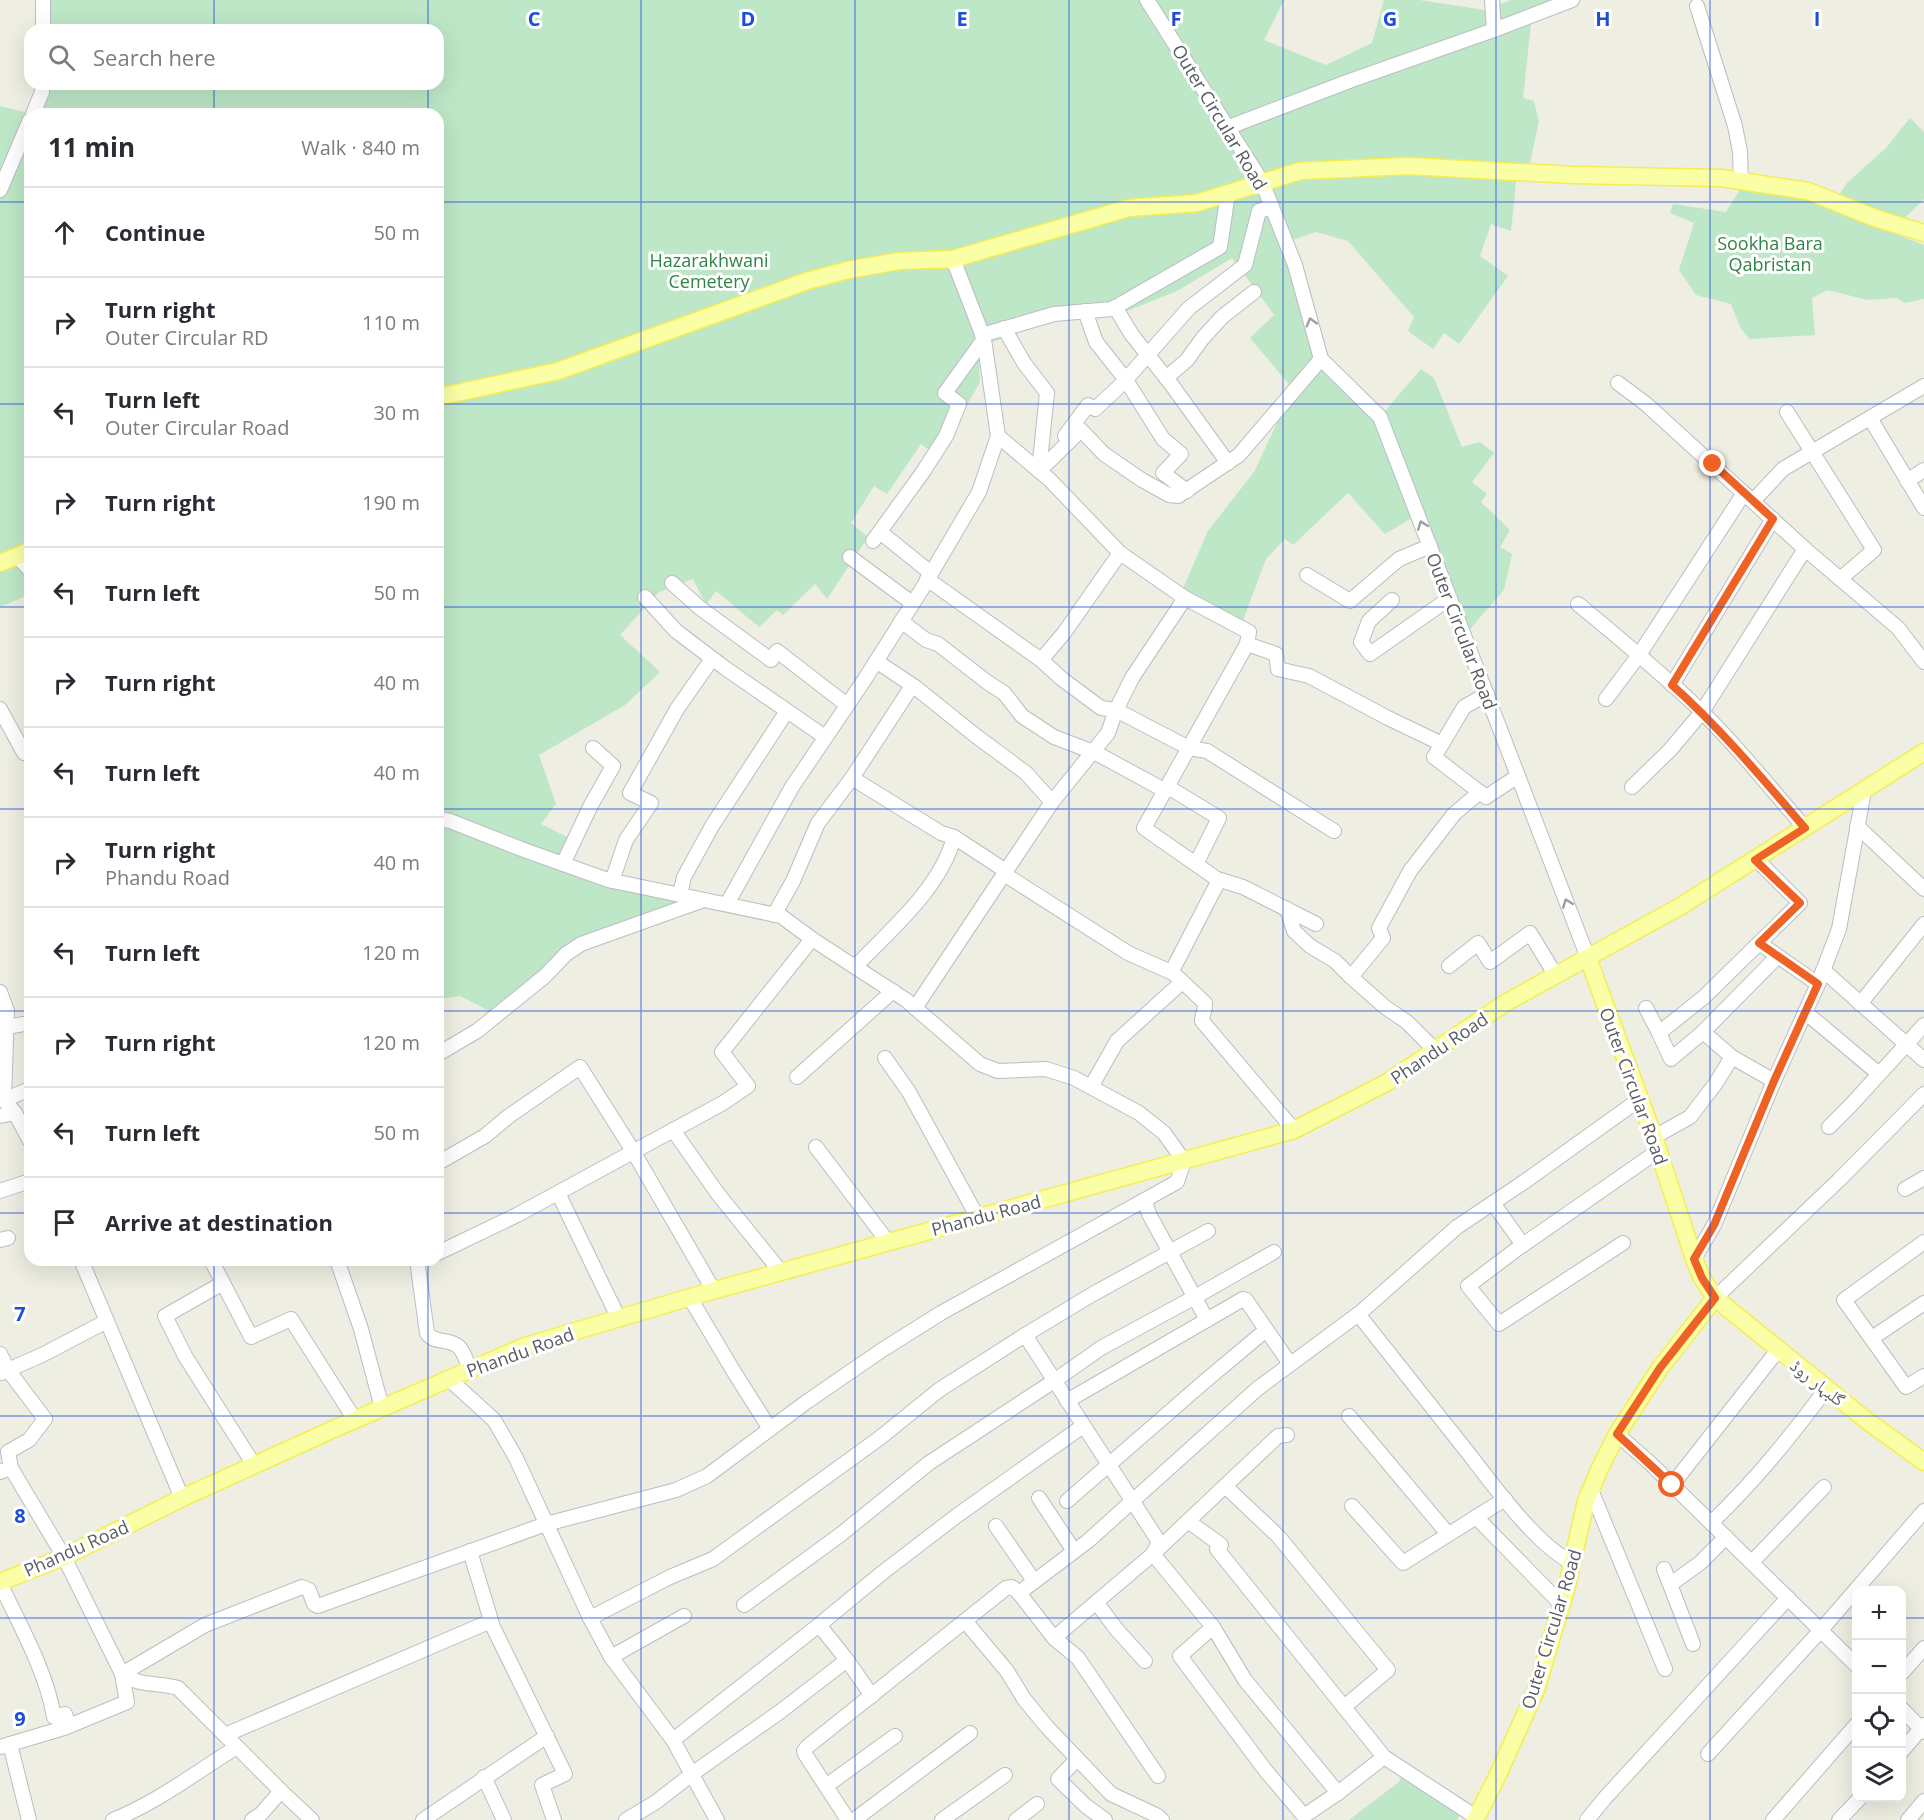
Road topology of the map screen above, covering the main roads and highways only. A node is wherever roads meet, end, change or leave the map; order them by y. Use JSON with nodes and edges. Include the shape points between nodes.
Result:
{"nodes":[{"id":1,"x":1924,"y":233,"type":"edge"},
{"id":2,"x":444,"y":396,"type":"edge"},
{"id":3,"x":24,"y":554,"type":"edge"},
{"id":4,"x":0,"y":563,"type":"edge"},
{"id":5,"x":1924,"y":752,"type":"edge"},
{"id":6,"x":1588,"y":958,"type":"junction"},
{"id":7,"x":1715,"y":1298,"type":"junction"},
{"id":8,"x":1924,"y":1462,"type":"edge"},
{"id":9,"x":0,"y":1583,"type":"edge"},
{"id":10,"x":1475,"y":1819,"type":"edge"}],
"edges":[{"from":1,"to":2,"type":"main road","via":[[1809,191],[1721,178],[1408,166],[1300,171],[1197,203],[1129,208],[953,259],[899,261],[848,270],[807,281],[558,371]]},
{"from":3,"to":4,"type":"main road"},
{"from":5,"to":6,"type":"main road","name":"Phandu Road","via":[[1682,906]]},
{"from":6,"to":7,"type":"main road","name":"Outer Circular Road","via":[[1694,1259]]},
{"from":6,"to":9,"type":"main road","name":"Phandu Road","via":[[1507,1002],[1386,1083],[1294,1130],[525,1346]]},
{"from":7,"to":8,"type":"main road","name":"گلبہار روڈ"},
{"from":7,"to":10,"type":"main road","name":"Outer Circular Road","via":[[1660,1368],[1617,1434],[1591,1490],[1536,1690]]}]}
